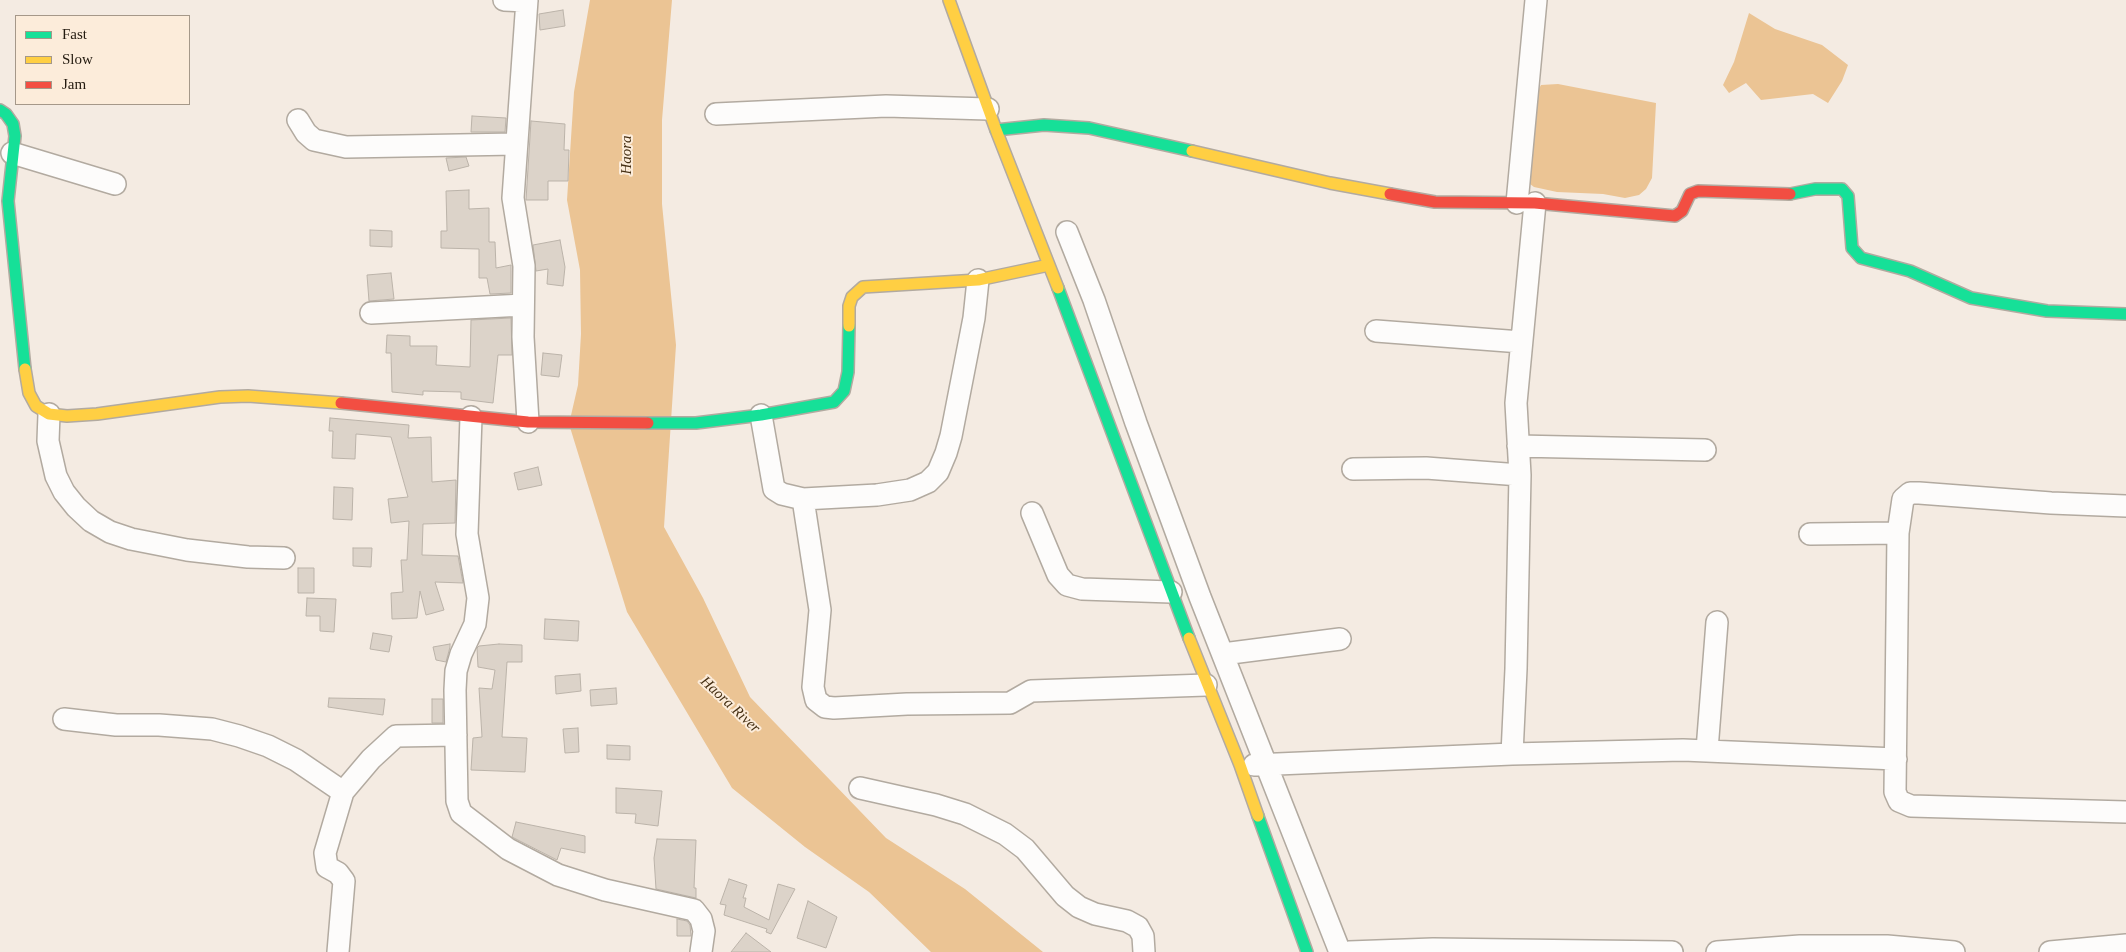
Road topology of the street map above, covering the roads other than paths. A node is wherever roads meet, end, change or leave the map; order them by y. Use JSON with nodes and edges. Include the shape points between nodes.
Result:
{"nodes":[{"id":1,"x":504,"y":0,"type":"edge"},
{"id":2,"x":949,"y":0,"type":"edge"},
{"id":3,"x":1536,"y":0,"type":"edge"},
{"id":4,"x":527,"y":1,"type":"edge"},
{"id":5,"x":988,"y":109,"type":"junction"},
{"id":6,"x":0,"y":110,"type":"edge"},
{"id":7,"x":716,"y":114,"type":"dead end"},
{"id":8,"x":298,"y":120,"type":"dead end"},
{"id":9,"x":996,"y":130,"type":"junction"},
{"id":10,"x":516,"y":144,"type":"junction"},
{"id":11,"x":12,"y":154,"type":"junction"},
{"id":12,"x":115,"y":184,"type":"dead end"},
{"id":13,"x":1526,"y":203,"type":"junction"},
{"id":14,"x":1067,"y":232,"type":"dead end"},
{"id":15,"x":1049,"y":265,"type":"junction"},
{"id":16,"x":978,"y":280,"type":"junction"},
{"id":17,"x":523,"y":305,"type":"junction"},
{"id":18,"x":371,"y":313,"type":"dead end"},
{"id":19,"x":2126,"y":314,"type":"edge"},
{"id":20,"x":1376,"y":331,"type":"dead end"},
{"id":21,"x":1521,"y":342,"type":"junction"},
{"id":22,"x":49,"y":414,"type":"junction"},
{"id":23,"x":761,"y":414,"type":"junction"},
{"id":24,"x":471,"y":417,"type":"junction"},
{"id":25,"x":528,"y":422,"type":"junction"},
{"id":26,"x":1518,"y":446,"type":"junction"},
{"id":27,"x":1704,"y":450,"type":"dead end"},
{"id":28,"x":1353,"y":469,"type":"dead end"},
{"id":29,"x":1520,"y":475,"type":"junction"},
{"id":30,"x":803,"y":499,"type":"junction"},
{"id":31,"x":2126,"y":506,"type":"edge"},
{"id":32,"x":1032,"y":513,"type":"dead end"},
{"id":33,"x":1898,"y":533,"type":"junction"},
{"id":34,"x":1810,"y":534,"type":"dead end"},
{"id":35,"x":284,"y":558,"type":"dead end"},
{"id":36,"x":1171,"y":592,"type":"junction"},
{"id":37,"x":1717,"y":622,"type":"dead end"},
{"id":38,"x":1340,"y":639,"type":"dead end"},
{"id":39,"x":1223,"y":654,"type":"junction"},
{"id":40,"x":1206,"y":685,"type":"junction"},
{"id":41,"x":64,"y":719,"type":"dead end"},
{"id":42,"x":456,"y":735,"type":"junction"},
{"id":43,"x":1707,"y":750,"type":"junction"},
{"id":44,"x":1512,"y":754,"type":"junction"},
{"id":45,"x":1896,"y":759,"type":"junction"},
{"id":46,"x":1240,"y":765,"type":"junction"},
{"id":47,"x":1268,"y":765,"type":"junction"},
{"id":48,"x":860,"y":788,"type":"dead end"},
{"id":49,"x":343,"y":792,"type":"junction"},
{"id":50,"x":2126,"y":812,"type":"edge"},
{"id":51,"x":2126,"y":945,"type":"edge"},
{"id":52,"x":1886,"y":949,"type":"edge"},
{"id":53,"x":1754,"y":950,"type":"edge"},
{"id":54,"x":338,"y":952,"type":"edge"},
{"id":55,"x":701,"y":952,"type":"edge"},
{"id":56,"x":1144,"y":952,"type":"edge"},
{"id":57,"x":1306,"y":952,"type":"edge"},
{"id":58,"x":1340,"y":952,"type":"edge"},
{"id":59,"x":1349,"y":952,"type":"edge"},
{"id":60,"x":1672,"y":952,"type":"edge"},
{"id":61,"x":1718,"y":952,"type":"edge"},
{"id":62,"x":1954,"y":952,"type":"edge"},
{"id":63,"x":2050,"y":952,"type":"edge"}],
"edges":[{"from":1,"to":4,"type":"street"},
{"from":2,"to":5,"type":"street"},
{"from":3,"to":13,"type":"street"},
{"from":4,"to":10,"type":"street"},
{"from":5,"to":7,"type":"street","via":[[886,106]]},
{"from":5,"to":9,"type":"street"},
{"from":6,"to":11,"type":"street","via":[[13,124]]},
{"from":8,"to":10,"type":"street","via":[[314,140],[346,147]]},
{"from":9,"to":13,"type":"street","via":[[1044,125],[1089,128],[1321,181],[1435,202]]},
{"from":9,"to":15,"type":"street"},
{"from":10,"to":17,"type":"street","via":[[513,198],[524,266]]},
{"from":11,"to":12,"type":"street"},
{"from":11,"to":22,"type":"street","via":[[8,201],[23,360],[29,393],[36,406]]},
{"from":13,"to":19,"type":"street","via":[[1675,216],[1682,211],[1690,194],[1698,191],[1789,194],[1842,189],[1848,196],[1852,248],[1861,258],[1910,271],[1971,298],[2047,311]]},
{"from":13,"to":21,"type":"street"},
{"from":14,"to":39,"type":"street"},
{"from":15,"to":16,"type":"street"},
{"from":15,"to":36,"type":"street"},
{"from":16,"to":23,"type":"street","via":[[863,287],[852,297],[849,306],[848,372],[844,391],[834,402],[825,405]]},
{"from":16,"to":30,"type":"street","via":[[974,318],[951,436],[938,472],[928,482],[910,490]]},
{"from":17,"to":18,"type":"street"},
{"from":17,"to":25,"type":"street"},
{"from":20,"to":21,"type":"street"},
{"from":21,"to":26,"type":"street","via":[[1516,403]]},
{"from":22,"to":24,"type":"street","via":[[67,416],[248,396]]},
{"from":22,"to":35,"type":"street","via":[[48,441],[56,476],[64,492],[91,521],[131,539],[186,550]]},
{"from":23,"to":25,"type":"street","via":[[696,422]]},
{"from":23,"to":30,"type":"street","via":[[774,489]]},
{"from":24,"to":25,"type":"street"},
{"from":24,"to":42,"type":"street","via":[[467,534],[478,598],[475,624],[456,671]]},
{"from":26,"to":27,"type":"street"},
{"from":26,"to":29,"type":"street"},
{"from":28,"to":29,"type":"street","via":[[1426,468]]},
{"from":29,"to":44,"type":"street"},
{"from":30,"to":40,"type":"street","via":[[820,610],[814,687],[819,704],[834,708],[1010,703],[1031,691]]},
{"from":31,"to":33,"type":"street","via":[[1910,493],[1902,499]]},
{"from":32,"to":36,"type":"street","via":[[1058,576],[1067,585],[1082,589]]},
{"from":33,"to":34,"type":"street"},
{"from":33,"to":45,"type":"street"},
{"from":36,"to":40,"type":"street"},
{"from":37,"to":43,"type":"street"},
{"from":38,"to":39,"type":"street"},
{"from":39,"to":47,"type":"street"},
{"from":40,"to":46,"type":"street"},
{"from":41,"to":49,"type":"street","via":[[203,729],[239,736],[296,760]]},
{"from":42,"to":49,"type":"street","via":[[396,736]]},
{"from":42,"to":55,"type":"street","via":[[457,801],[468,819],[508,849],[558,875],[605,890],[694,910],[704,931]]},
{"from":43,"to":44,"type":"street"},
{"from":43,"to":45,"type":"street"},
{"from":44,"to":47,"type":"street"},
{"from":45,"to":50,"type":"street","via":[[1896,798],[1911,806]]},
{"from":46,"to":47,"type":"street"},
{"from":46,"to":57,"type":"street"},
{"from":47,"to":58,"type":"street"},
{"from":48,"to":56,"type":"street","via":[[965,814],[1005,834],[1025,849],[1065,896],[1080,907],[1138,927],[1143,936]]},
{"from":49,"to":54,"type":"street","via":[[325,853],[327,867],[342,876],[344,881]]},
{"from":51,"to":63,"type":"street"},
{"from":52,"to":53,"type":"street","via":[[1800,946]]},
{"from":52,"to":62,"type":"street"},
{"from":53,"to":61,"type":"street"},
{"from":59,"to":60,"type":"street"}]}
